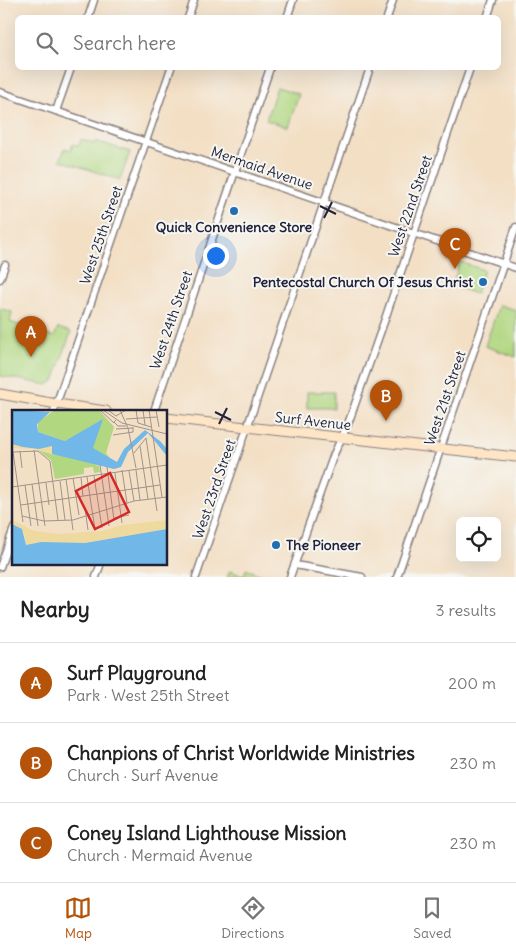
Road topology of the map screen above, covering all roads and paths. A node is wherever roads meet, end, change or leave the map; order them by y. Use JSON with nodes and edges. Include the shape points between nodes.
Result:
{"nodes":[{"id":1,"x":94,"y":0,"type":"edge"},
{"id":2,"x":194,"y":0,"type":"edge"},
{"id":3,"x":293,"y":0,"type":"edge"},
{"id":4,"x":393,"y":0,"type":"edge"},
{"id":5,"x":493,"y":0,"type":"edge"},
{"id":6,"x":89,"y":15,"type":"edge"},
{"id":7,"x":189,"y":15,"type":"edge"},
{"id":8,"x":288,"y":15,"type":"edge"},
{"id":9,"x":388,"y":15,"type":"edge"},
{"id":10,"x":488,"y":15,"type":"edge"},
{"id":11,"x":70,"y":70,"type":"edge"},
{"id":12,"x":170,"y":70,"type":"edge"},
{"id":13,"x":269,"y":70,"type":"edge"},
{"id":14,"x":369,"y":70,"type":"edge"},
{"id":15,"x":469,"y":70,"type":"edge"},
{"id":16,"x":0,"y":92,"type":"edge"},
{"id":17,"x":56,"y":111,"type":"junction"},
{"id":18,"x":146,"y":142,"type":"junction"},
{"id":19,"x":235,"y":172,"type":"junction"},
{"id":20,"x":324,"y":202,"type":"junction"},
{"id":21,"x":516,"y":227,"type":"edge"},
{"id":22,"x":414,"y":233,"type":"junction"},
{"id":23,"x":504,"y":263,"type":"junction"},
{"id":24,"x":5,"y":265,"type":"dead end"},
{"id":25,"x":516,"y":268,"type":"edge"},
{"id":26,"x":0,"y":279,"type":"edge"},
{"id":27,"x":0,"y":394,"type":"edge"},
{"id":28,"x":56,"y":408,"type":"edge"},
{"id":29,"x":89,"y":410,"type":"edge"},
{"id":30,"x":154,"y":410,"type":"edge"},
{"id":31,"x":168,"y":418,"type":"edge"},
{"id":32,"x":248,"y":428,"type":"junction"},
{"id":33,"x":342,"y":438,"type":"junction"},
{"id":34,"x":440,"y":450,"type":"junction"},
{"id":35,"x":516,"y":458,"type":"edge"},
{"id":36,"x":12,"y":534,"type":"edge"},
{"id":37,"x":101,"y":564,"type":"edge"},
{"id":38,"x":295,"y":565,"type":"junction"},
{"id":39,"x":0,"y":567,"type":"edge"},
{"id":40,"x":96,"y":577,"type":"edge"},
{"id":41,"x":196,"y":577,"type":"edge"},
{"id":42,"x":290,"y":577,"type":"edge"},
{"id":43,"x":362,"y":577,"type":"edge"},
{"id":44,"x":397,"y":577,"type":"edge"}],
"edges":[{"from":1,"to":6,"type":"street"},
{"from":2,"to":7,"type":"street"},
{"from":3,"to":8,"type":"street"},
{"from":4,"to":9,"type":"street"},
{"from":5,"to":10,"type":"street"},
{"from":11,"to":17,"type":"street"},
{"from":12,"to":18,"type":"street","name":"West 25th Street"},
{"from":13,"to":19,"type":"street","name":"West 24th Street"},
{"from":14,"to":20,"type":"street","name":"West 23rd Street"},
{"from":15,"to":22,"type":"street","name":"West 22nd Street"},
{"from":16,"to":17,"type":"street","name":"Mermaid Avenue"},
{"from":17,"to":18,"type":"street","name":"Mermaid Avenue"},
{"from":18,"to":19,"type":"street","name":"Mermaid Avenue"},
{"from":18,"to":28,"type":"street","name":"West 25th Street"},
{"from":19,"to":20,"type":"street","name":"Mermaid Avenue"},
{"from":19,"to":30,"type":"street","name":"West 24th Street"},
{"from":20,"to":22,"type":"street","name":"Mermaid Avenue"},
{"from":20,"to":32,"type":"street","name":"West 23rd Street"},
{"from":21,"to":23,"type":"street","name":"West 21st Street"},
{"from":22,"to":23,"type":"street","name":"Mermaid Avenue"},
{"from":22,"to":33,"type":"street","name":"West 22nd Street"},
{"from":23,"to":25,"type":"street","name":"Mermaid Avenue"},
{"from":23,"to":34,"type":"street","name":"West 21st Street"},
{"from":24,"to":26,"type":"street"},
{"from":27,"to":28,"type":"main road"},
{"from":28,"to":29,"type":"main road"},
{"from":31,"to":32,"type":"main road","name":"Surf Avenue"},
{"from":32,"to":33,"type":"main road","name":"Surf Avenue"},
{"from":32,"to":41,"type":"street","name":"West 23rd Street"},
{"from":33,"to":34,"type":"main road","name":"Surf Avenue"},
{"from":33,"to":38,"type":"street","name":"West 22nd Street"},
{"from":34,"to":35,"type":"main road","name":"Surf Avenue"},
{"from":34,"to":44,"type":"street","name":"West 21st Street"},
{"from":36,"to":39,"type":"street"},
{"from":37,"to":40,"type":"street"},
{"from":38,"to":42,"type":"street","name":"West 22nd Street"},
{"from":38,"to":43,"type":"street"}]}
